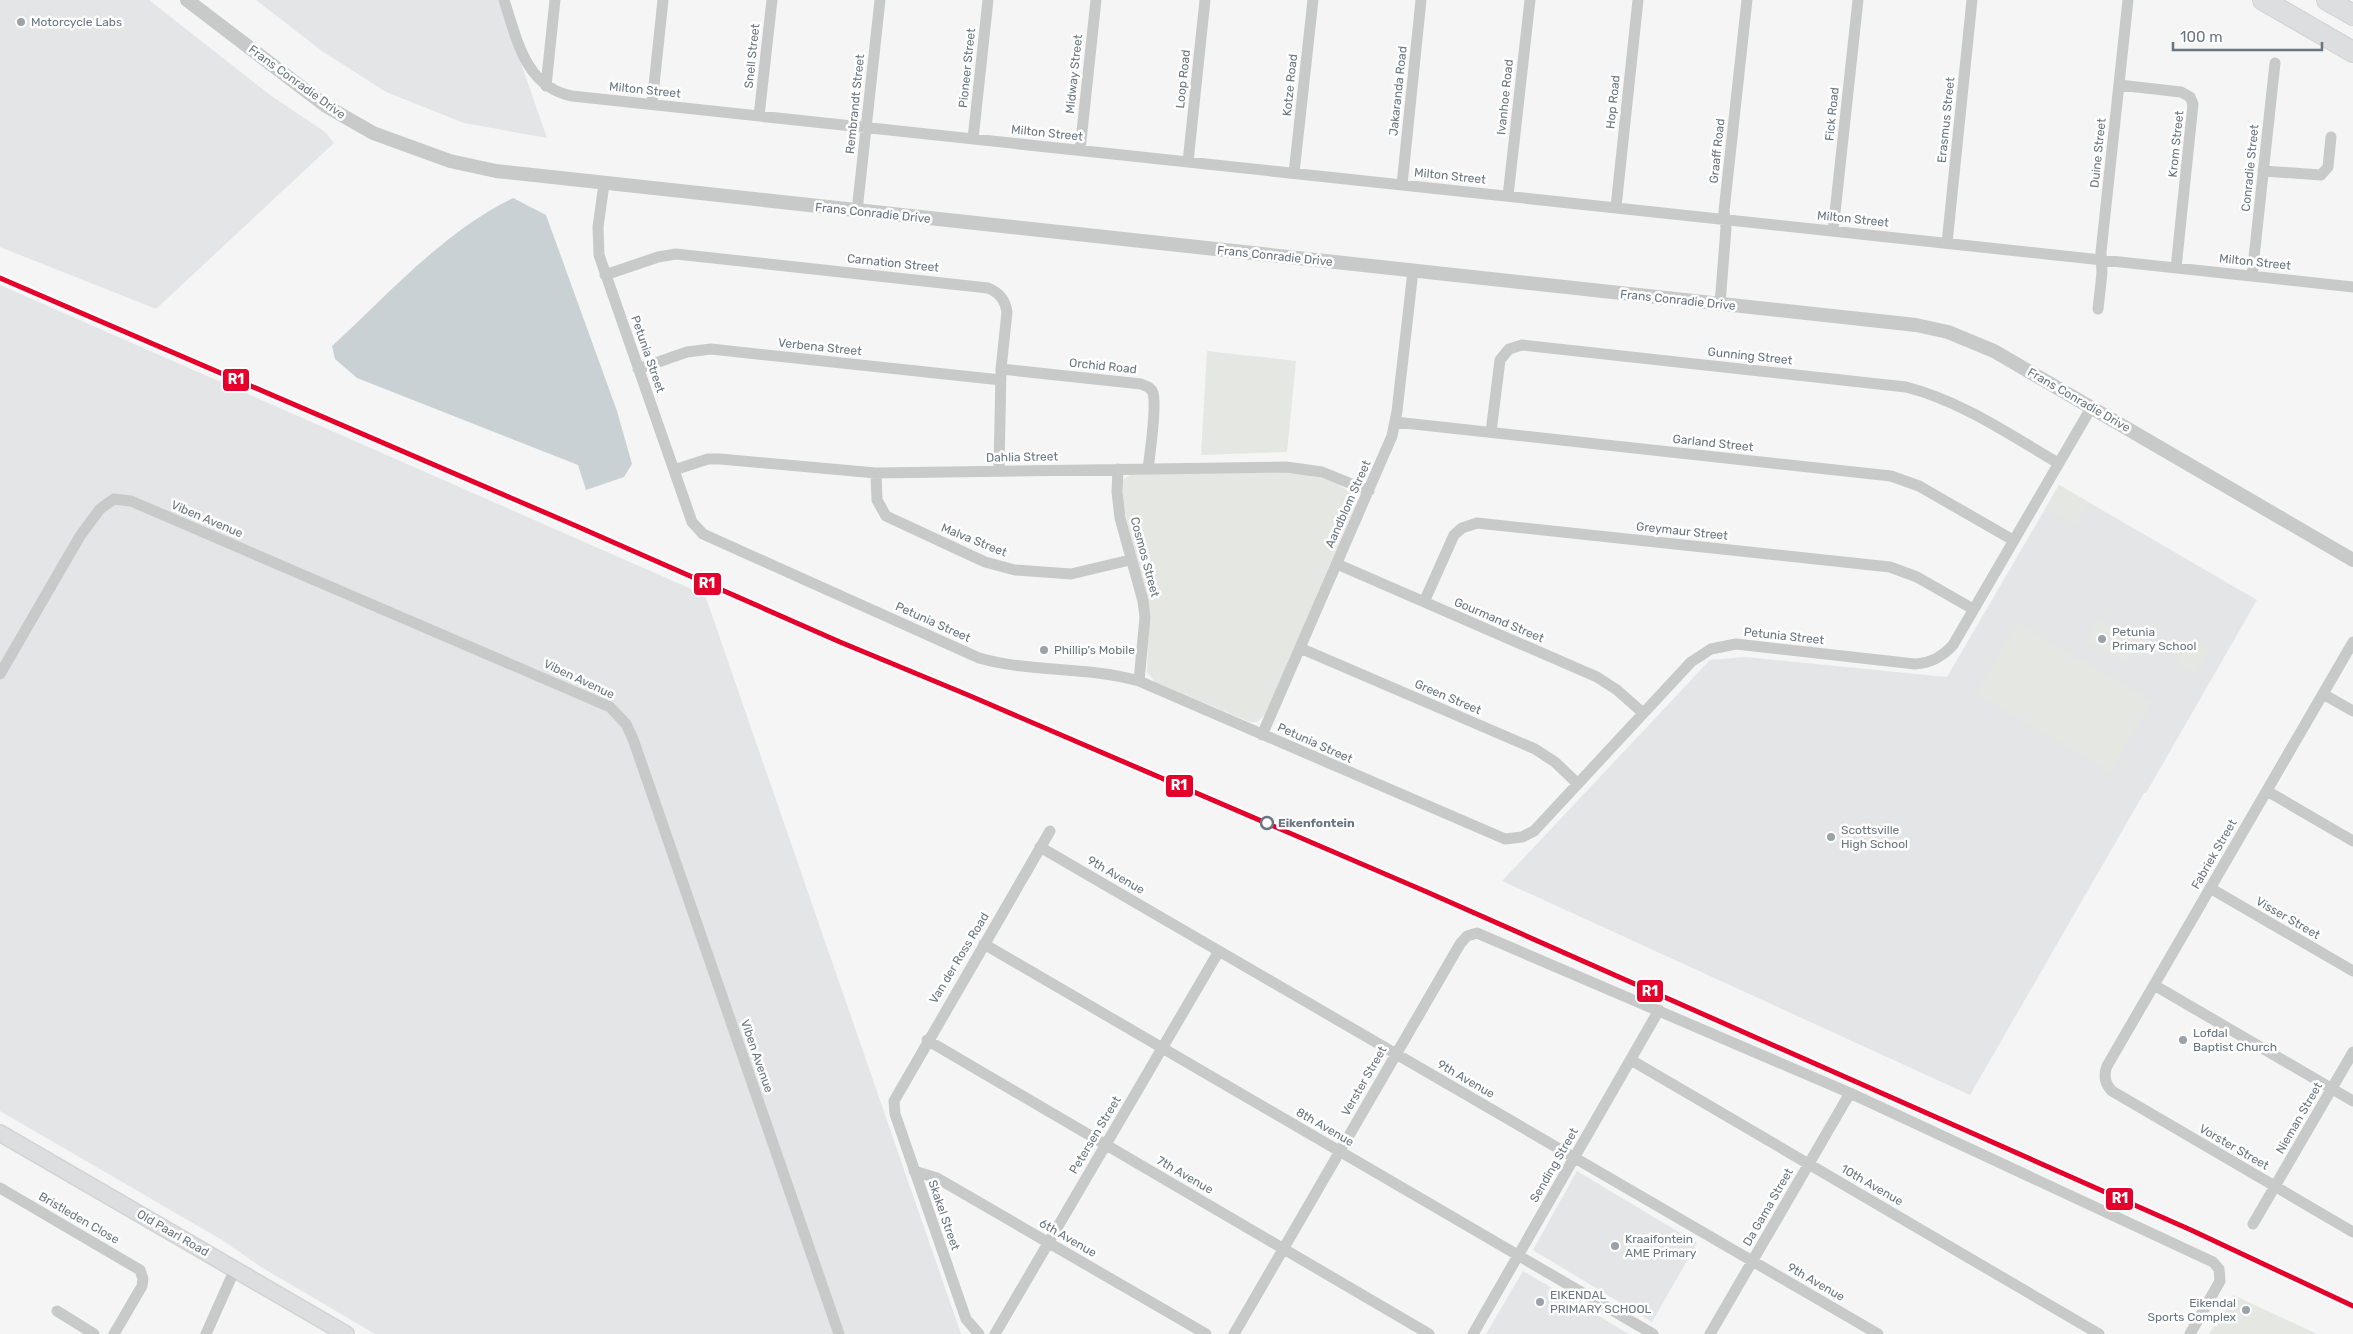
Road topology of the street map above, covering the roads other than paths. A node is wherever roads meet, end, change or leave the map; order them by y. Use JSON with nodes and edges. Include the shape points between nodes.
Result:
{"nodes":[{"id":1,"x":187,"y":0,"type":"edge"},
{"id":2,"x":504,"y":0,"type":"edge"},
{"id":3,"x":555,"y":0,"type":"edge"},
{"id":4,"x":663,"y":0,"type":"edge"},
{"id":5,"x":772,"y":0,"type":"edge"},
{"id":6,"x":880,"y":0,"type":"edge"},
{"id":7,"x":988,"y":0,"type":"edge"},
{"id":8,"x":1096,"y":0,"type":"edge"},
{"id":9,"x":1205,"y":0,"type":"edge"},
{"id":10,"x":1313,"y":0,"type":"edge"},
{"id":11,"x":1421,"y":0,"type":"edge"},
{"id":12,"x":1530,"y":0,"type":"edge"},
{"id":13,"x":1638,"y":0,"type":"edge"},
{"id":14,"x":1747,"y":0,"type":"edge"},
{"id":15,"x":1858,"y":0,"type":"edge"},
{"id":16,"x":1972,"y":0,"type":"edge"},
{"id":17,"x":2128,"y":0,"type":"edge"},
{"id":18,"x":2263,"y":0,"type":"edge"},
{"id":19,"x":2327,"y":0,"type":"edge"},
{"id":20,"x":2353,"y":15,"type":"edge"},
{"id":21,"x":2353,"y":52,"type":"edge"},
{"id":22,"x":2275,"y":63,"type":"dead end"},
{"id":23,"x":2119,"y":85,"type":"junction"},
{"id":24,"x":546,"y":86,"type":"junction"},
{"id":25,"x":652,"y":104,"type":"junction"},
{"id":26,"x":759,"y":116,"type":"junction"},
{"id":27,"x":866,"y":127,"type":"junction"},
{"id":28,"x":2331,"y":137,"type":"dead end"},
{"id":29,"x":973,"y":138,"type":"junction"},
{"id":30,"x":1080,"y":150,"type":"junction"},
{"id":31,"x":1188,"y":162,"type":"junction"},
{"id":32,"x":2263,"y":171,"type":"junction"},
{"id":33,"x":1294,"y":173,"type":"junction"},
{"id":34,"x":604,"y":184,"type":"junction"},
{"id":35,"x":1402,"y":185,"type":"junction"},
{"id":36,"x":1508,"y":196,"type":"junction"},
{"id":37,"x":1616,"y":208,"type":"junction"},
{"id":38,"x":857,"y":211,"type":"junction"},
{"id":39,"x":1725,"y":219,"type":"junction"},
{"id":40,"x":1833,"y":231,"type":"junction"},
{"id":41,"x":1947,"y":243,"type":"junction"},
{"id":42,"x":2101,"y":260,"type":"junction"},
{"id":43,"x":2176,"y":268,"type":"junction"},
{"id":44,"x":1413,"y":271,"type":"junction"},
{"id":45,"x":606,"y":275,"type":"junction"},
{"id":46,"x":2252,"y":276,"type":"junction"},
{"id":47,"x":2353,"y":286,"type":"edge"},
{"id":48,"x":1720,"y":304,"type":"junction"},
{"id":49,"x":2098,"y":309,"type":"dead end"},
{"id":50,"x":638,"y":369,"type":"junction"},
{"id":51,"x":1001,"y":375,"type":"junction"},
{"id":52,"x":2090,"y":408,"type":"junction"},
{"id":53,"x":1395,"y":422,"type":"junction"},
{"id":54,"x":1491,"y":432,"type":"junction"},
{"id":55,"x":2058,"y":463,"type":"junction"},
{"id":56,"x":1118,"y":469,"type":"junction"},
{"id":57,"x":1148,"y":469,"type":"junction"},
{"id":58,"x":674,"y":470,"type":"junction"},
{"id":59,"x":999,"y":471,"type":"junction"},
{"id":60,"x":876,"y":473,"type":"junction"},
{"id":61,"x":1369,"y":491,"type":"junction"},
{"id":62,"x":2013,"y":540,"type":"junction"},
{"id":63,"x":1130,"y":560,"type":"junction"},
{"id":64,"x":2353,"y":560,"type":"edge"},
{"id":65,"x":1337,"y":564,"type":"junction"},
{"id":66,"x":1424,"y":602,"type":"junction"},
{"id":67,"x":1974,"y":609,"type":"junction"},
{"id":68,"x":2353,"y":642,"type":"edge"},
{"id":69,"x":1300,"y":648,"type":"junction"},
{"id":70,"x":0,"y":674,"type":"edge"},
{"id":71,"x":1139,"y":681,"type":"junction"},
{"id":72,"x":2323,"y":694,"type":"junction"},
{"id":73,"x":2353,"y":711,"type":"edge"},
{"id":74,"x":1643,"y":714,"type":"junction"},
{"id":75,"x":1262,"y":735,"type":"junction"},
{"id":76,"x":1578,"y":784,"type":"junction"},
{"id":77,"x":2267,"y":791,"type":"junction"},
{"id":78,"x":1050,"y":831,"type":"dead end"},
{"id":79,"x":2353,"y":841,"type":"edge"},
{"id":80,"x":1040,"y":847,"type":"junction"},
{"id":81,"x":2210,"y":888,"type":"junction"},
{"id":82,"x":984,"y":944,"type":"junction"},
{"id":83,"x":1220,"y":951,"type":"junction"},
{"id":84,"x":2353,"y":971,"type":"edge"},
{"id":85,"x":2154,"y":985,"type":"junction"},
{"id":86,"x":1659,"y":1010,"type":"junction"},
{"id":87,"x":927,"y":1040,"type":"junction"},
{"id":88,"x":1163,"y":1048,"type":"junction"},
{"id":89,"x":2353,"y":1052,"type":"edge"},
{"id":90,"x":1396,"y":1054,"type":"junction"},
{"id":91,"x":1631,"y":1060,"type":"junction"},
{"id":92,"x":2105,"y":1082,"type":"joint"},
{"id":93,"x":2332,"y":1089,"type":"junction"},
{"id":94,"x":1850,"y":1093,"type":"junction"},
{"id":95,"x":894,"y":1101,"type":"joint"},
{"id":96,"x":2353,"y":1101,"type":"edge"},
{"id":97,"x":0,"y":1134,"type":"edge"},
{"id":98,"x":1105,"y":1144,"type":"junction"},
{"id":99,"x":1340,"y":1152,"type":"junction"},
{"id":100,"x":1574,"y":1158,"type":"junction"},
{"id":101,"x":1809,"y":1164,"type":"junction"},
{"id":102,"x":914,"y":1171,"type":"junction"},
{"id":103,"x":2275,"y":1186,"type":"junction"},
{"id":104,"x":0,"y":1188,"type":"edge"},
{"id":105,"x":2253,"y":1224,"type":"dead end"},
{"id":106,"x":2353,"y":1232,"type":"edge"},
{"id":107,"x":1048,"y":1242,"type":"junction"},
{"id":108,"x":1283,"y":1249,"type":"junction"},
{"id":109,"x":1518,"y":1255,"type":"junction"},
{"id":110,"x":1752,"y":1261,"type":"junction"},
{"id":111,"x":235,"y":1269,"type":"junction"},
{"id":112,"x":57,"y":1311,"type":"dead end"},
{"id":113,"x":94,"y":1334,"type":"edge"},
{"id":114,"x":114,"y":1334,"type":"edge"},
{"id":115,"x":206,"y":1334,"type":"edge"},
{"id":116,"x":346,"y":1334,"type":"edge"},
{"id":117,"x":839,"y":1334,"type":"edge"},
{"id":118,"x":980,"y":1334,"type":"edge"},
{"id":119,"x":996,"y":1334,"type":"edge"},
{"id":120,"x":1206,"y":1334,"type":"edge"},
{"id":121,"x":1234,"y":1334,"type":"edge"},
{"id":122,"x":1430,"y":1334,"type":"edge"},
{"id":123,"x":1472,"y":1334,"type":"edge"},
{"id":124,"x":1653,"y":1334,"type":"edge"},
{"id":125,"x":1710,"y":1334,"type":"edge"},
{"id":126,"x":1878,"y":1334,"type":"edge"},
{"id":127,"x":2099,"y":1334,"type":"edge"},
{"id":128,"x":2190,"y":1334,"type":"edge"}],
"edges":[{"from":1,"to":34,"type":"street","name":"Frans Conradie Drive","via":[[326,106],[373,133],[450,161],[496,171]]},
{"from":2,"to":24,"type":"street","via":[[527,65]]},
{"from":3,"to":24,"type":"street"},
{"from":4,"to":25,"type":"street"},
{"from":5,"to":26,"type":"street","name":"Snell Street"},
{"from":6,"to":27,"type":"street","name":"Rembrandt Street"},
{"from":7,"to":29,"type":"street","name":"Pioneer Street"},
{"from":8,"to":30,"type":"street","name":"Midway Street"},
{"from":9,"to":31,"type":"street","name":"Loop Road"},
{"from":10,"to":33,"type":"street","name":"Kotze Road"},
{"from":11,"to":35,"type":"street","name":"Jakaranda Road"},
{"from":12,"to":36,"type":"street","name":"Ivanhoe Road"},
{"from":13,"to":37,"type":"street","name":"Hop Road"},
{"from":14,"to":39,"type":"street","name":"Graaff Road"},
{"from":15,"to":40,"type":"street","name":"Fick Road"},
{"from":16,"to":41,"type":"street","name":"Erasmus Street"},
{"from":17,"to":23,"type":"street","name":"Duine Street"},
{"from":18,"to":21,"type":"highway"},
{"from":19,"to":20,"type":"highway"},
{"from":22,"to":32,"type":"street","name":"Conradie Street"},
{"from":23,"to":42,"type":"street","name":"Duine Street"},
{"from":23,"to":43,"type":"street","name":"Krom Street","via":[[2181,92],[2194,104]]},
{"from":24,"to":25,"type":"street","name":"Milton Street","via":[[572,96]]},
{"from":25,"to":26,"type":"street","name":"Milton Street"},
{"from":26,"to":27,"type":"street","name":"Milton Street"},
{"from":27,"to":29,"type":"street","name":"Milton Street"},
{"from":27,"to":38,"type":"street","name":"Rembrandt Street"},
{"from":28,"to":32,"type":"street","via":[[2328,167],[2321,175]]},
{"from":29,"to":30,"type":"street","name":"Milton Street"},
{"from":30,"to":31,"type":"street","name":"Milton Street"},
{"from":31,"to":33,"type":"street","name":"Milton Street"},
{"from":32,"to":46,"type":"street","name":"Conradie Street"},
{"from":33,"to":35,"type":"street","name":"Milton Street"},
{"from":34,"to":38,"type":"street","name":"Frans Conradie Drive"},
{"from":34,"to":45,"type":"street","name":"Petunia Street","via":[[598,245]]},
{"from":35,"to":36,"type":"street","name":"Milton Street"},
{"from":36,"to":37,"type":"street","name":"Milton Street"},
{"from":37,"to":39,"type":"street","name":"Milton Street"},
{"from":38,"to":44,"type":"street","name":"Frans Conradie Drive"},
{"from":39,"to":40,"type":"street","name":"Milton Street"},
{"from":39,"to":48,"type":"street","name":"Graaff Road"},
{"from":40,"to":41,"type":"street","name":"Milton Street"},
{"from":41,"to":42,"type":"street","name":"Milton Street"},
{"from":42,"to":43,"type":"street","name":"Milton Street"},
{"from":42,"to":49,"type":"street","name":"Duine Street"},
{"from":43,"to":46,"type":"street","name":"Milton Street"},
{"from":44,"to":48,"type":"street","name":"Frans Conradie Drive"},
{"from":44,"to":53,"type":"street","name":"Aandblom Street"},
{"from":45,"to":50,"type":"street","name":"Petunia Street"},
{"from":45,"to":51,"type":"street","name":"Carnation Street","via":[[676,254],[988,288],[996,291],[1006,303]]},
{"from":46,"to":47,"type":"street","name":"Milton Street"},
{"from":48,"to":52,"type":"street","name":"Frans Conradie Drive","via":[[1908,324],[1948,332],[1994,351]]},
{"from":50,"to":51,"type":"street","name":"Verbena Street","via":[[687,352],[711,349]]},
{"from":50,"to":58,"type":"street","name":"Petunia Street"},
{"from":51,"to":57,"type":"street","name":"Orchid Road","via":[[1142,384],[1150,388],[1154,394]]},
{"from":51,"to":59,"type":"street","name":"Carnation Street"},
{"from":52,"to":55,"type":"street","name":"Petunia Street"},
{"from":52,"to":64,"type":"street","name":"Frans Conradie Drive"},
{"from":53,"to":54,"type":"street","name":"Garland Street"},
{"from":53,"to":61,"type":"street","name":"Aandblom Street"},
{"from":54,"to":55,"type":"street","name":"Gunning Street","via":[[1500,360],[1508,349],[1522,345],[1906,387],[1964,408]]},
{"from":54,"to":62,"type":"street","name":"Garland Street","via":[[1898,478],[1919,486]]},
{"from":55,"to":62,"type":"street","name":"Petunia Street"},
{"from":56,"to":57,"type":"street","name":"Dahlia Street"},
{"from":56,"to":59,"type":"street","name":"Dahlia Street"},
{"from":56,"to":63,"type":"street","name":"Cosmos Street","via":[[1120,518]]},
{"from":57,"to":61,"type":"street","name":"Dahlia Street","via":[[1305,468]]},
{"from":58,"to":60,"type":"street","name":"Dahlia Street","via":[[720,458]]},
{"from":58,"to":71,"type":"street","name":"Petunia Street","via":[[692,522],[703,534],[720,544],[979,658],[1034,668],[1109,673]]},
{"from":59,"to":60,"type":"street","name":"Dahlia Street"},
{"from":60,"to":63,"type":"street","name":"Malva Street","via":[[877,500],[886,516],[994,564],[1015,570],[1071,574]]},
{"from":61,"to":65,"type":"street","name":"Aandblom Street"},
{"from":62,"to":67,"type":"street","name":"Petunia Street"},
{"from":63,"to":71,"type":"street","name":"Cosmos Street","via":[[1145,617]]},
{"from":65,"to":66,"type":"street","name":"Gourmand Street"},
{"from":65,"to":69,"type":"street","name":"Aandblom Street"},
{"from":66,"to":67,"type":"street","name":"Greymaur Street","via":[[1454,535],[1477,523],[1890,568],[1917,577]]},
{"from":66,"to":74,"type":"street","name":"Gourmand Street","via":[[1597,677]]},
{"from":67,"to":74,"type":"street","name":"Petunia Street","via":[[1947,651],[1921,664],[1736,644],[1720,646],[1691,662]]},
{"from":68,"to":72,"type":"street","name":"Fabriek Street"},
{"from":69,"to":75,"type":"street","name":"Aandblom Street"},
{"from":69,"to":76,"type":"street","name":"Green Street","via":[[1535,750],[1555,762]]},
{"from":70,"to":117,"type":"street","name":"Viben Avenue","via":[[80,536],[102,506],[120,499],[150,509],[610,707],[626,724],[633,739]]},
{"from":71,"to":75,"type":"street","name":"Petunia Street"},
{"from":72,"to":73,"type":"street"},
{"from":72,"to":77,"type":"street","name":"Fabriek Street"},
{"from":74,"to":76,"type":"street","name":"Petunia Street"},
{"from":75,"to":76,"type":"street","name":"Petunia Street","via":[[1506,839],[1534,831]]},
{"from":77,"to":79,"type":"street"},
{"from":77,"to":81,"type":"street","name":"Fabriek Street"},
{"from":78,"to":80,"type":"street","name":"Van der Ross Road"},
{"from":80,"to":82,"type":"street","name":"Van der Ross Road"},
{"from":80,"to":83,"type":"street","name":"9th Avenue"},
{"from":81,"to":84,"type":"street","name":"Visser Street"},
{"from":81,"to":85,"type":"street","name":"Fabriek Street"},
{"from":82,"to":87,"type":"street","name":"Van der Ross Road"},
{"from":82,"to":88,"type":"street","name":"8th Avenue"},
{"from":83,"to":88,"type":"street","name":"Petersen Street"},
{"from":83,"to":90,"type":"street","name":"9th Avenue"},
{"from":85,"to":92,"type":"street","name":"Fabriek Street","via":[[2107,1066]]},
{"from":85,"to":93,"type":"street"},
{"from":86,"to":90,"type":"street","name":"Verster Street","via":[[1483,933],[1472,934],[1463,939]]},
{"from":86,"to":91,"type":"street","name":"Sending Street"},
{"from":86,"to":94,"type":"street"},
{"from":87,"to":95,"type":"street","name":"Van der Ross Road"},
{"from":87,"to":98,"type":"street","name":"7th Avenue"},
{"from":88,"to":98,"type":"street","name":"Petersen Street"},
{"from":88,"to":99,"type":"street","name":"8th Avenue"},
{"from":89,"to":93,"type":"street","name":"Nieman Street"},
{"from":90,"to":99,"type":"street","name":"Verster Street"},
{"from":90,"to":100,"type":"street","name":"9th Avenue"},
{"from":91,"to":100,"type":"street","name":"Sending Street"},
{"from":91,"to":101,"type":"street","name":"10th Avenue"},
{"from":92,"to":103,"type":"street","name":"Vorster Street","via":[[2112,1091]]},
{"from":93,"to":96,"type":"street"},
{"from":93,"to":103,"type":"street","name":"Nieman Street"},
{"from":94,"to":101,"type":"street","name":"Da Gama Street"},
{"from":94,"to":128,"type":"street","via":[[2213,1262],[2220,1273],[2218,1285]]},
{"from":95,"to":102,"type":"street","name":"Skakel Street","via":[[895,1114]]},
{"from":97,"to":111,"type":"main road","name":"Old Paarl Road"},
{"from":98,"to":107,"type":"street","name":"Petersen Street"},
{"from":98,"to":108,"type":"street","name":"7th Avenue"},
{"from":99,"to":108,"type":"street","name":"Verster Street"},
{"from":99,"to":109,"type":"street","name":"8th Avenue"},
{"from":100,"to":109,"type":"street","name":"Sending Street"},
{"from":100,"to":110,"type":"street","name":"9th Avenue"},
{"from":101,"to":110,"type":"street","name":"Da Gama Street"},
{"from":101,"to":127,"type":"street","name":"10th Avenue"},
{"from":102,"to":107,"type":"street","name":"6th Avenue","via":[[938,1178]]},
{"from":102,"to":118,"type":"street","name":"Skakel Street","via":[[966,1319]]},
{"from":103,"to":105,"type":"street","name":"Nieman Street"},
{"from":103,"to":106,"type":"street","name":"Vorster Street"},
{"from":104,"to":114,"type":"street","name":"Bristleden Close","via":[[136,1266],[142,1274],[142,1286]]},
{"from":107,"to":119,"type":"street","name":"Petersen Street"},
{"from":107,"to":120,"type":"street","name":"6th Avenue"},
{"from":108,"to":121,"type":"street","name":"Verster Street"},
{"from":108,"to":122,"type":"street","name":"7th Avenue"},
{"from":109,"to":123,"type":"street","name":"Sending Street"},
{"from":109,"to":124,"type":"street","name":"8th Avenue"},
{"from":110,"to":125,"type":"street","name":"Da Gama Street"},
{"from":110,"to":126,"type":"street","name":"9th Avenue"},
{"from":111,"to":115,"type":"street"},
{"from":111,"to":116,"type":"main road","name":"Old Paarl Road"},
{"from":112,"to":113,"type":"street"}]}
